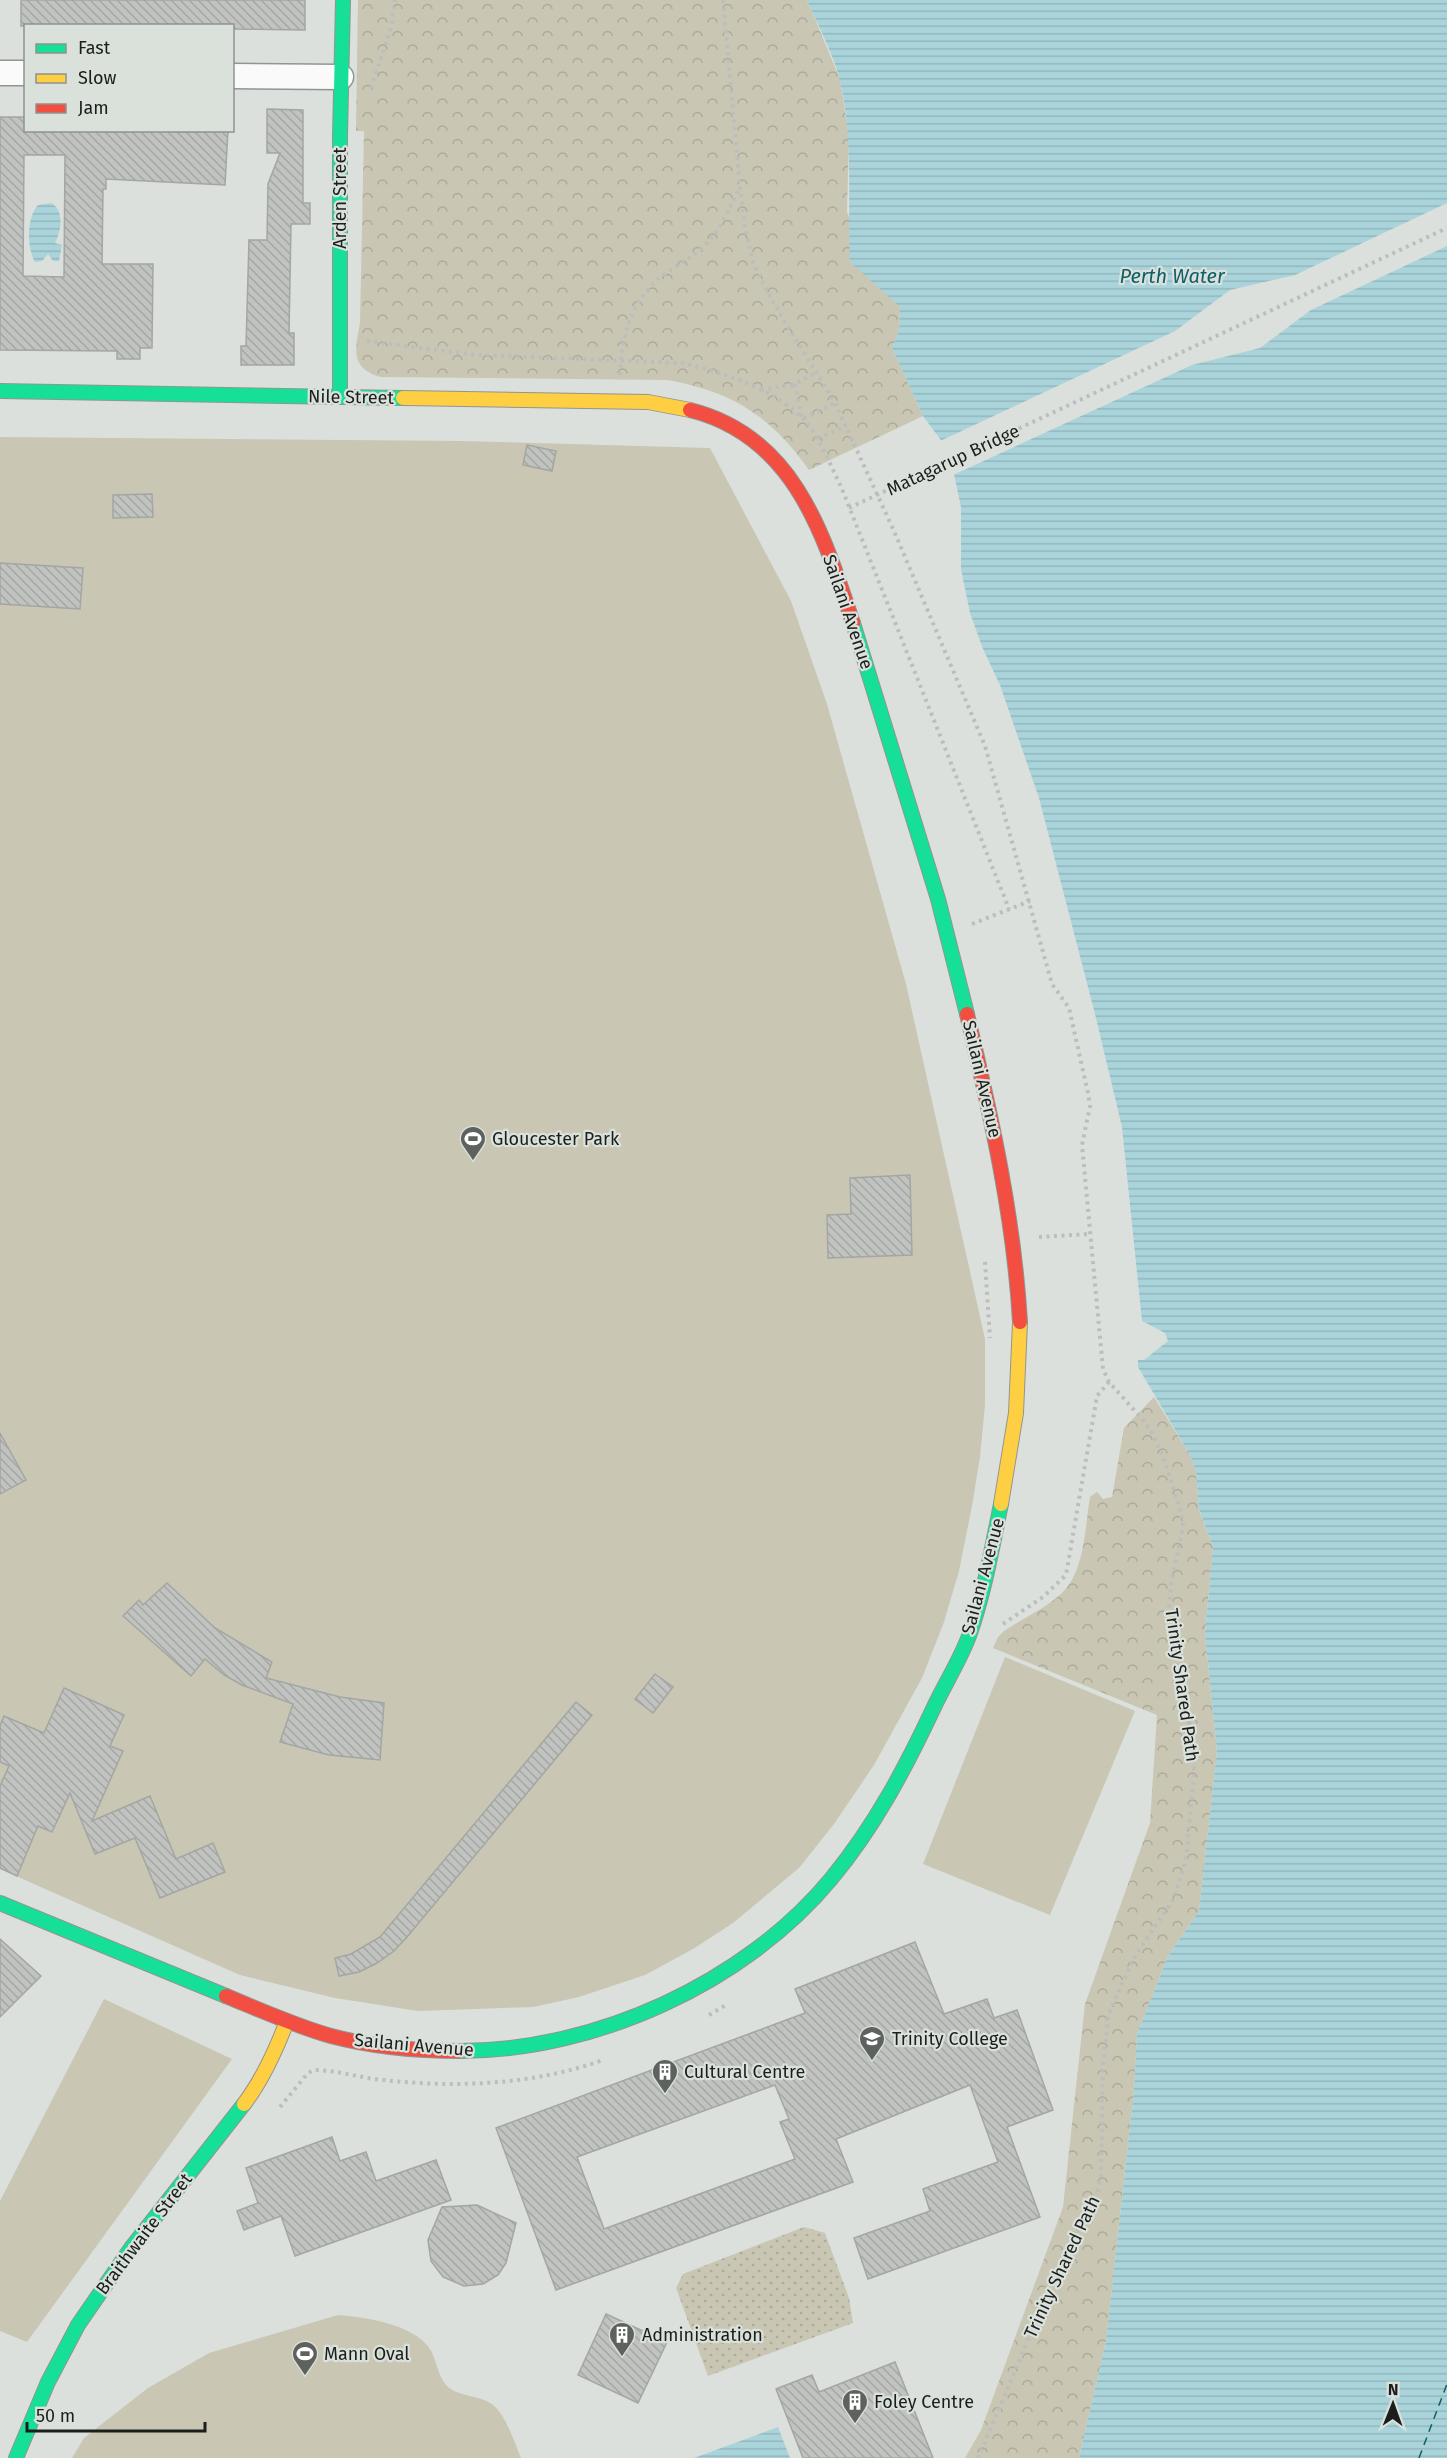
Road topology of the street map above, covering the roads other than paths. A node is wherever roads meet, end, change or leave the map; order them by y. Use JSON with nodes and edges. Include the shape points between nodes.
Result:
{"nodes":[{"id":1,"x":343,"y":0,"type":"edge"},
{"id":2,"x":0,"y":73,"type":"edge"},
{"id":3,"x":24,"y":73,"type":"edge"},
{"id":4,"x":234,"y":76,"type":"edge"},
{"id":5,"x":342,"y":77,"type":"junction"},
{"id":6,"x":0,"y":391,"type":"edge"},
{"id":7,"x":340,"y":397,"type":"junction"},
{"id":8,"x":700,"y":411,"type":"joint"},
{"id":9,"x":0,"y":1903,"type":"edge"},
{"id":10,"x":287,"y":2020,"type":"junction"},
{"id":11,"x":16,"y":2458,"type":"edge"}],
"edges":[{"from":1,"to":5,"type":"street","name":"Arden Street"},
{"from":2,"to":3,"type":"street"},
{"from":4,"to":5,"type":"street"},
{"from":5,"to":7,"type":"street","name":"Arden Street"},
{"from":6,"to":7,"type":"street","name":"Nile Street"},
{"from":7,"to":8,"type":"street","name":"Nile Street","via":[[648,402]]},
{"from":8,"to":10,"type":"street","name":"Sailani Avenue","via":[[737,428],[768,450],[810,509],[866,663],[947,933],[1005,1181],[1018,1288],[1019,1372],[1003,1501],[968,1636],[928,1723],[883,1806],[844,1865],[793,1918],[740,1962],[668,2002],[588,2034],[524,2048],[471,2053],[379,2046],[335,2037]]},
{"from":9,"to":10,"type":"street","name":"Sailani Avenue"},
{"from":10,"to":11,"type":"street","name":"Braithwaite Street","via":[[254,2091],[131,2247],[78,2325],[48,2382]]}]}
